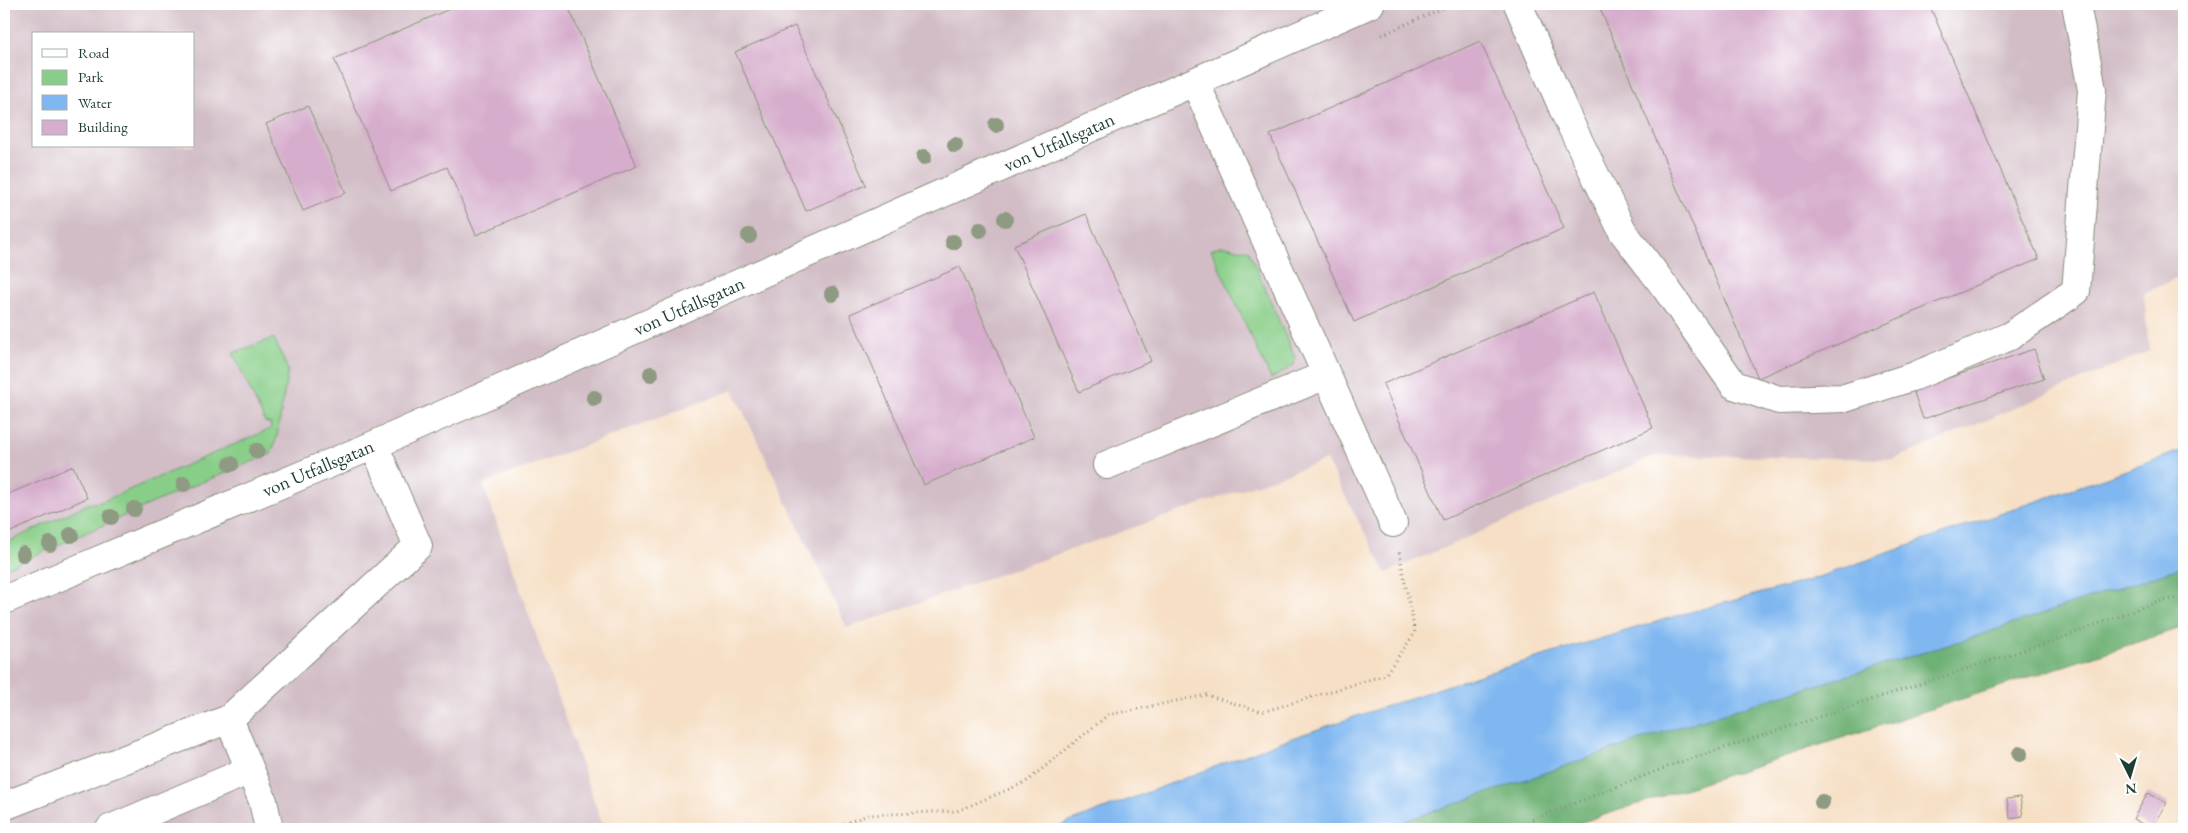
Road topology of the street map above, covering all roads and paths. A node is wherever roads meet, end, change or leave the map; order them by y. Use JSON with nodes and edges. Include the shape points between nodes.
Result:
{"nodes":[{"id":1,"x":1370,"y":4,"type":"edge"},
{"id":2,"x":1518,"y":4,"type":"edge"},
{"id":3,"x":2076,"y":4,"type":"edge"},
{"id":4,"x":1195,"y":82,"type":"junction"},
{"id":5,"x":1326,"y":375,"type":"junction"},
{"id":6,"x":374,"y":445,"type":"junction"},
{"id":7,"x":1108,"y":465,"type":"dead end"},
{"id":8,"x":1393,"y":523,"type":"joint"},
{"id":9,"x":2184,"y":596,"type":"edge"},
{"id":10,"x":4,"y":600,"type":"edge"},
{"id":11,"x":229,"y":719,"type":"junction"},
{"id":12,"x":250,"y":770,"type":"junction"},
{"id":13,"x":4,"y":806,"type":"edge"},
{"id":14,"x":110,"y":829,"type":"edge"},
{"id":15,"x":269,"y":829,"type":"edge"},
{"id":16,"x":830,"y":829,"type":"edge"},
{"id":17,"x":1509,"y":829,"type":"edge"}],
"edges":[{"from":1,"to":4,"type":"street","name":"von Utfallsgatan"},
{"from":2,"to":3,"type":"street","via":[[1565,114],[1623,232],[1734,385],[1779,400],[1845,398],[1915,376],[2010,336],[2076,291],[2092,90]]},
{"from":4,"to":5,"type":"street"},
{"from":4,"to":6,"type":"street","name":"von Utfallsgatan"},
{"from":5,"to":7,"type":"street"},
{"from":5,"to":8,"type":"street"},
{"from":6,"to":10,"type":"street","name":"von Utfallsgatan"},
{"from":6,"to":11,"type":"street","via":[[418,546]]},
{"from":8,"to":16,"type":"path","via":[[1415,633],[1385,675],[1262,712],[1206,695],[1108,715],[1026,782],[957,811],[868,815]]},
{"from":9,"to":17,"type":"path","via":[[2156,602],[2064,637],[1672,765]]},
{"from":11,"to":12,"type":"street"},
{"from":11,"to":13,"type":"street"},
{"from":12,"to":14,"type":"street"},
{"from":12,"to":15,"type":"street","via":[[263,801]]}]}
